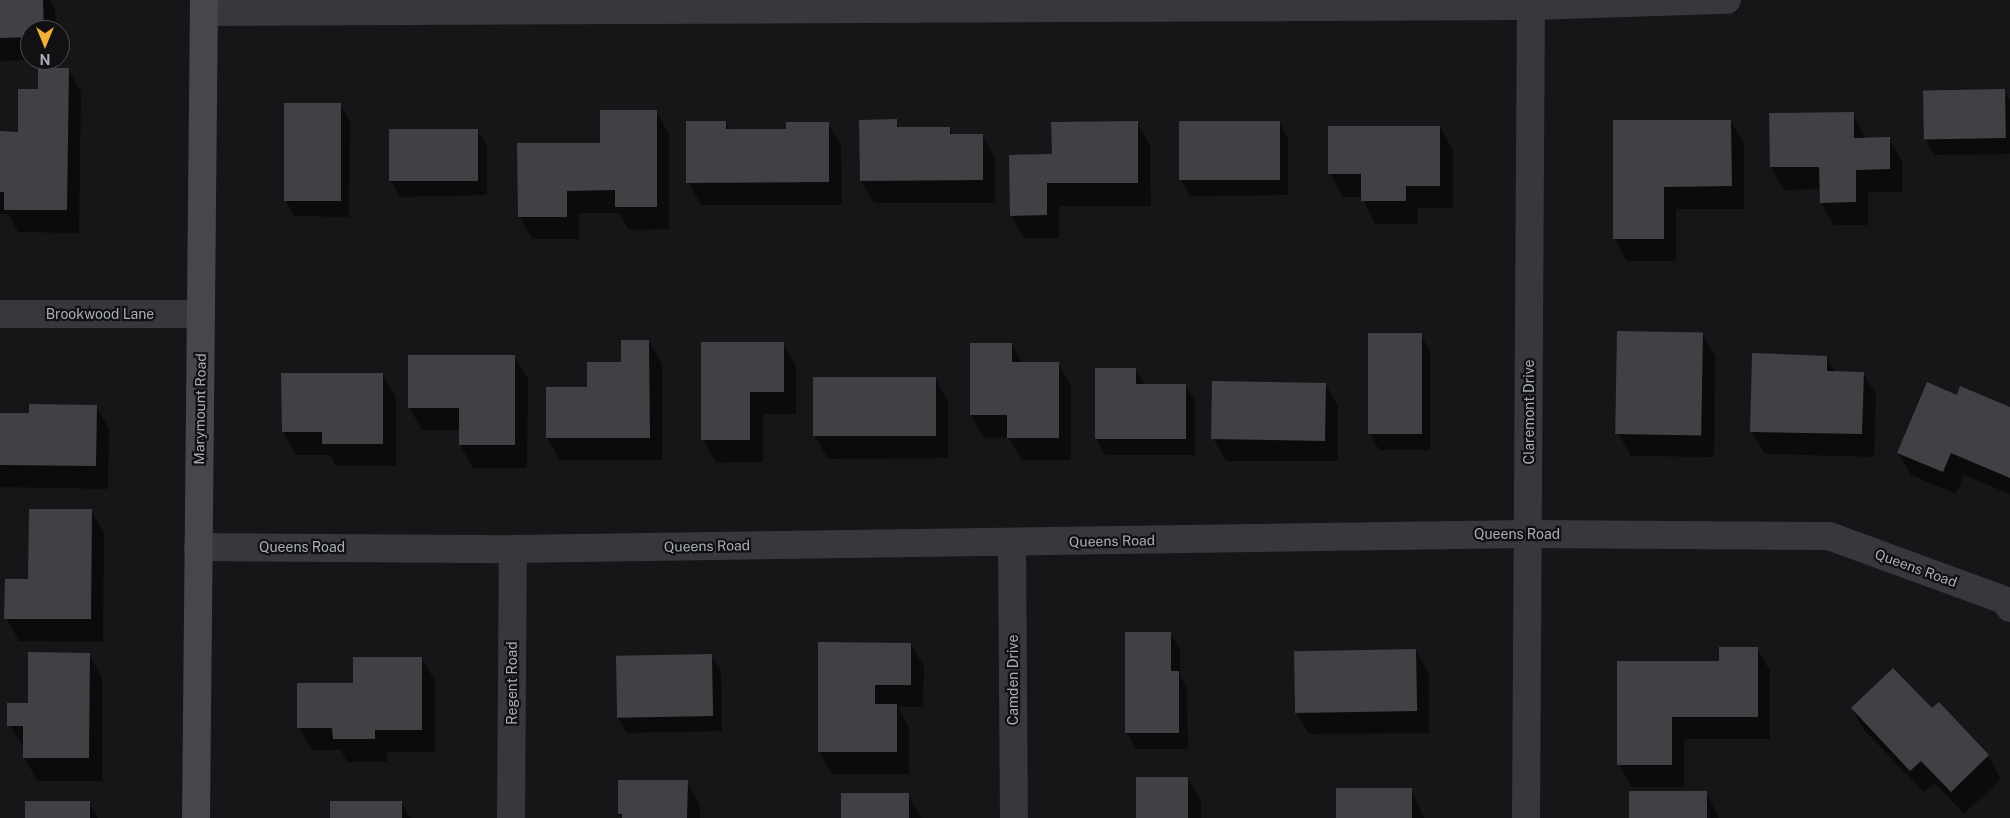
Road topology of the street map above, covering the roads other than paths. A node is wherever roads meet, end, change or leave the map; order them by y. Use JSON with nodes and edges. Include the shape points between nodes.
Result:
{"nodes":[{"id":1,"x":1726,"y":0,"type":"edge"},
{"id":2,"x":549,"y":5,"type":"edge"},
{"id":3,"x":204,"y":6,"type":"edge"},
{"id":4,"x":1531,"y":6,"type":"junction"},
{"id":5,"x":0,"y":314,"type":"edge"},
{"id":6,"x":201,"y":314,"type":"junction"},
{"id":7,"x":1529,"y":534,"type":"junction"},
{"id":8,"x":1012,"y":542,"type":"junction"},
{"id":9,"x":198,"y":547,"type":"junction"},
{"id":10,"x":513,"y":549,"type":"junction"},
{"id":11,"x":2010,"y":608,"type":"edge"},
{"id":12,"x":196,"y":818,"type":"edge"},
{"id":13,"x":511,"y":818,"type":"edge"},
{"id":14,"x":1014,"y":818,"type":"edge"},
{"id":15,"x":1526,"y":818,"type":"edge"}],
"edges":[{"from":1,"to":4,"type":"street"},
{"from":2,"to":3,"type":"street"},
{"from":2,"to":4,"type":"street"},
{"from":3,"to":6,"type":"street","name":"Marymount Road"},
{"from":4,"to":7,"type":"street","name":"Claremont Drive"},
{"from":5,"to":6,"type":"street","name":"Brookwood Lane"},
{"from":6,"to":9,"type":"street","name":"Marymount Road"},
{"from":7,"to":8,"type":"street","name":"Queens Road"},
{"from":7,"to":11,"type":"street","name":"Queens Road","via":[[1828,536],[2004,600]]},
{"from":7,"to":15,"type":"street","name":"Claremont Drive"},
{"from":8,"to":10,"type":"street","name":"Queens Road"},
{"from":8,"to":14,"type":"street","name":"Camden Drive"},
{"from":9,"to":10,"type":"street","name":"Queens Road"},
{"from":9,"to":12,"type":"street","name":"Marymount Road"},
{"from":10,"to":13,"type":"street","name":"Regent Road"}]}
